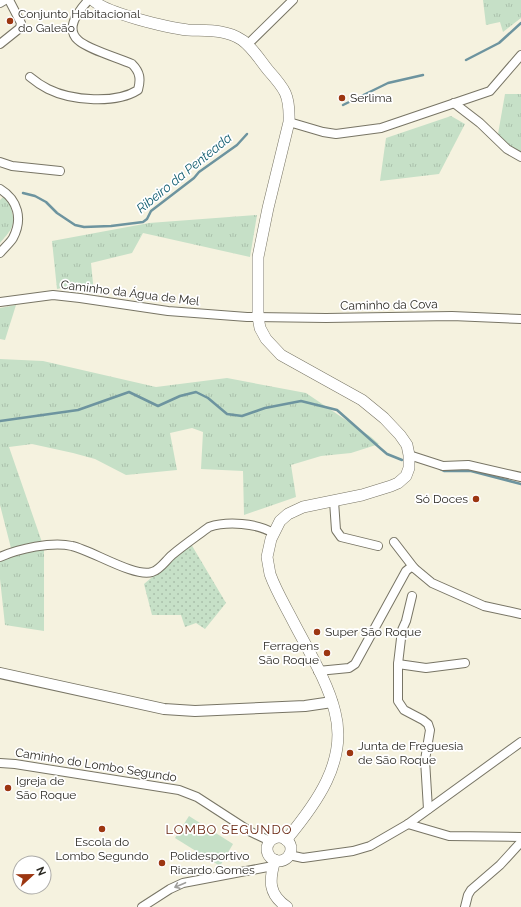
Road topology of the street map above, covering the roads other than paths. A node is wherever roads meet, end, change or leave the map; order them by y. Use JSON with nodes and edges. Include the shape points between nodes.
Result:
{"nodes":[{"id":1,"x":5,"y":0,"type":"edge"},
{"id":2,"x":9,"y":0,"type":"edge"},
{"id":3,"x":89,"y":0,"type":"edge"},
{"id":4,"x":93,"y":0,"type":"edge"},
{"id":5,"x":293,"y":0,"type":"edge"},
{"id":6,"x":0,"y":4,"type":"edge"},
{"id":7,"x":0,"y":44,"type":"edge"},
{"id":8,"x":247,"y":45,"type":"junction"},
{"id":9,"x":521,"y":55,"type":"edge"},
{"id":10,"x":30,"y":77,"type":"dead end"},
{"id":11,"x":454,"y":103,"type":"junction"},
{"id":12,"x":289,"y":122,"type":"junction"},
{"id":13,"x":521,"y":157,"type":"edge"},
{"id":14,"x":0,"y":162,"type":"edge"},
{"id":15,"x":60,"y":171,"type":"dead end"},
{"id":16,"x":4,"y":191,"type":"edge"},
{"id":17,"x":0,"y":252,"type":"edge"},
{"id":18,"x":0,"y":302,"type":"edge"},
{"id":19,"x":258,"y":317,"type":"junction"},
{"id":20,"x":521,"y":319,"type":"edge"},
{"id":21,"x":409,"y":455,"type":"junction"},
{"id":22,"x":521,"y":477,"type":"edge"},
{"id":23,"x":334,"y":501,"type":"junction"},
{"id":24,"x":273,"y":533,"type":"junction"},
{"id":25,"x":394,"y":542,"type":"dead end"},
{"id":26,"x":378,"y":546,"type":"dead end"},
{"id":27,"x":0,"y":557,"type":"edge"},
{"id":28,"x":414,"y":568,"type":"junction"},
{"id":29,"x":412,"y":596,"type":"dead end"},
{"id":30,"x":521,"y":614,"type":"edge"},
{"id":31,"x":465,"y":663,"type":"dead end"},
{"id":32,"x":398,"y":664,"type":"junction"},
{"id":33,"x":318,"y":671,"type":"junction"},
{"id":34,"x":0,"y":673,"type":"edge"},
{"id":35,"x":332,"y":702,"type":"junction"},
{"id":36,"x":521,"y":742,"type":"edge"},
{"id":37,"x":0,"y":763,"type":"edge"},
{"id":38,"x":428,"y":809,"type":"junction"},
{"id":39,"x":408,"y":824,"type":"junction"},
{"id":40,"x":521,"y":837,"type":"edge"},
{"id":41,"x":286,"y":840,"type":"junction"},
{"id":42,"x":270,"y":841,"type":"junction"},
{"id":43,"x":521,"y":842,"type":"edge"},
{"id":44,"x":289,"y":855,"type":"junction"},
{"id":45,"x":274,"y":863,"type":"junction"},
{"id":46,"x":142,"y":907,"type":"edge"},
{"id":47,"x":287,"y":907,"type":"edge"},
{"id":48,"x":465,"y":907,"type":"edge"}],
"edges":[{"from":1,"to":6,"type":"street"},
{"from":2,"to":7,"type":"street","via":[[22,23],[20,28]]},
{"from":3,"to":10,"type":"street","via":[[73,21],[74,35],[85,45],[132,64],[140,76],[138,90],[122,98],[108,100],[69,96],[50,90]]},
{"from":4,"to":8,"type":"main road","via":[[117,13],[174,27],[224,32]]},
{"from":5,"to":8,"type":"street"},
{"from":8,"to":12,"type":"main road","via":[[282,86],[290,108]]},
{"from":9,"to":11,"type":"street","via":[[492,90]]},
{"from":11,"to":12,"type":"street","via":[[381,128],[336,134]]},
{"from":11,"to":13,"type":"street","via":[[507,149]]},
{"from":12,"to":19,"type":"main road","via":[[258,257]]},
{"from":14,"to":15,"type":"street","via":[[12,166]]},
{"from":16,"to":17,"type":"street","via":[[15,203],[19,214],[18,227],[12,239]]},
{"from":18,"to":19,"type":"street","name":"Caminho da Água de Mel","via":[[53,295],[168,311]]},
{"from":19,"to":20,"type":"street","name":"Caminho da Cova","via":[[452,316]]},
{"from":19,"to":21,"type":"main road","via":[[266,339],[281,355],[362,400],[400,435],[407,445]]},
{"from":21,"to":22,"type":"street","via":[[443,466],[468,465]]},
{"from":21,"to":23,"type":"main road","via":[[406,476],[398,483]]},
{"from":23,"to":24,"type":"main road","via":[[303,507],[292,512],[280,521]]},
{"from":23,"to":26,"type":"street","via":[[338,534],[341,537]]},
{"from":24,"to":27,"type":"street","via":[[256,526],[215,525],[209,527],[156,570],[146,574],[66,545],[27,549]]},
{"from":24,"to":33,"type":"main road","via":[[267,556],[270,574]]},
{"from":25,"to":28,"type":"street"},
{"from":28,"to":30,"type":"street","via":[[432,582],[484,606]]},
{"from":28,"to":33,"type":"street","via":[[406,570],[354,664],[349,668]]},
{"from":29,"to":32,"type":"street","via":[[402,630]]},
{"from":31,"to":32,"type":"street","via":[[426,668]]},
{"from":32,"to":38,"type":"street","via":[[398,701],[404,710],[428,724],[430,730],[425,760]]},
{"from":33,"to":35,"type":"main road"},
{"from":34,"to":35,"type":"street","via":[[164,709],[195,711],[305,706]]},
{"from":35,"to":41,"type":"main road","via":[[338,738],[334,764],[303,819]]},
{"from":36,"to":38,"type":"street"},
{"from":37,"to":42,"type":"street","name":"Caminho do Lombo Segundo","via":[[179,790]]},
{"from":38,"to":39,"type":"street"},
{"from":39,"to":40,"type":"street","via":[[450,836]]},
{"from":39,"to":44,"type":"street","via":[[370,846],[353,851],[303,858]]},
{"from":41,"to":42,"type":"main road","via":[[278,838]]},
{"from":41,"to":44,"type":"main road","via":[[290,849]]},
{"from":42,"to":45,"type":"main road","via":[[267,852]]},
{"from":43,"to":48,"type":"street","via":[[471,890]]},
{"from":44,"to":45,"type":"main road"},
{"from":45,"to":46,"type":"street","one_way":true,"via":[[183,883]]},
{"from":45,"to":47,"type":"main road","via":[[271,888],[277,899]]}]}
